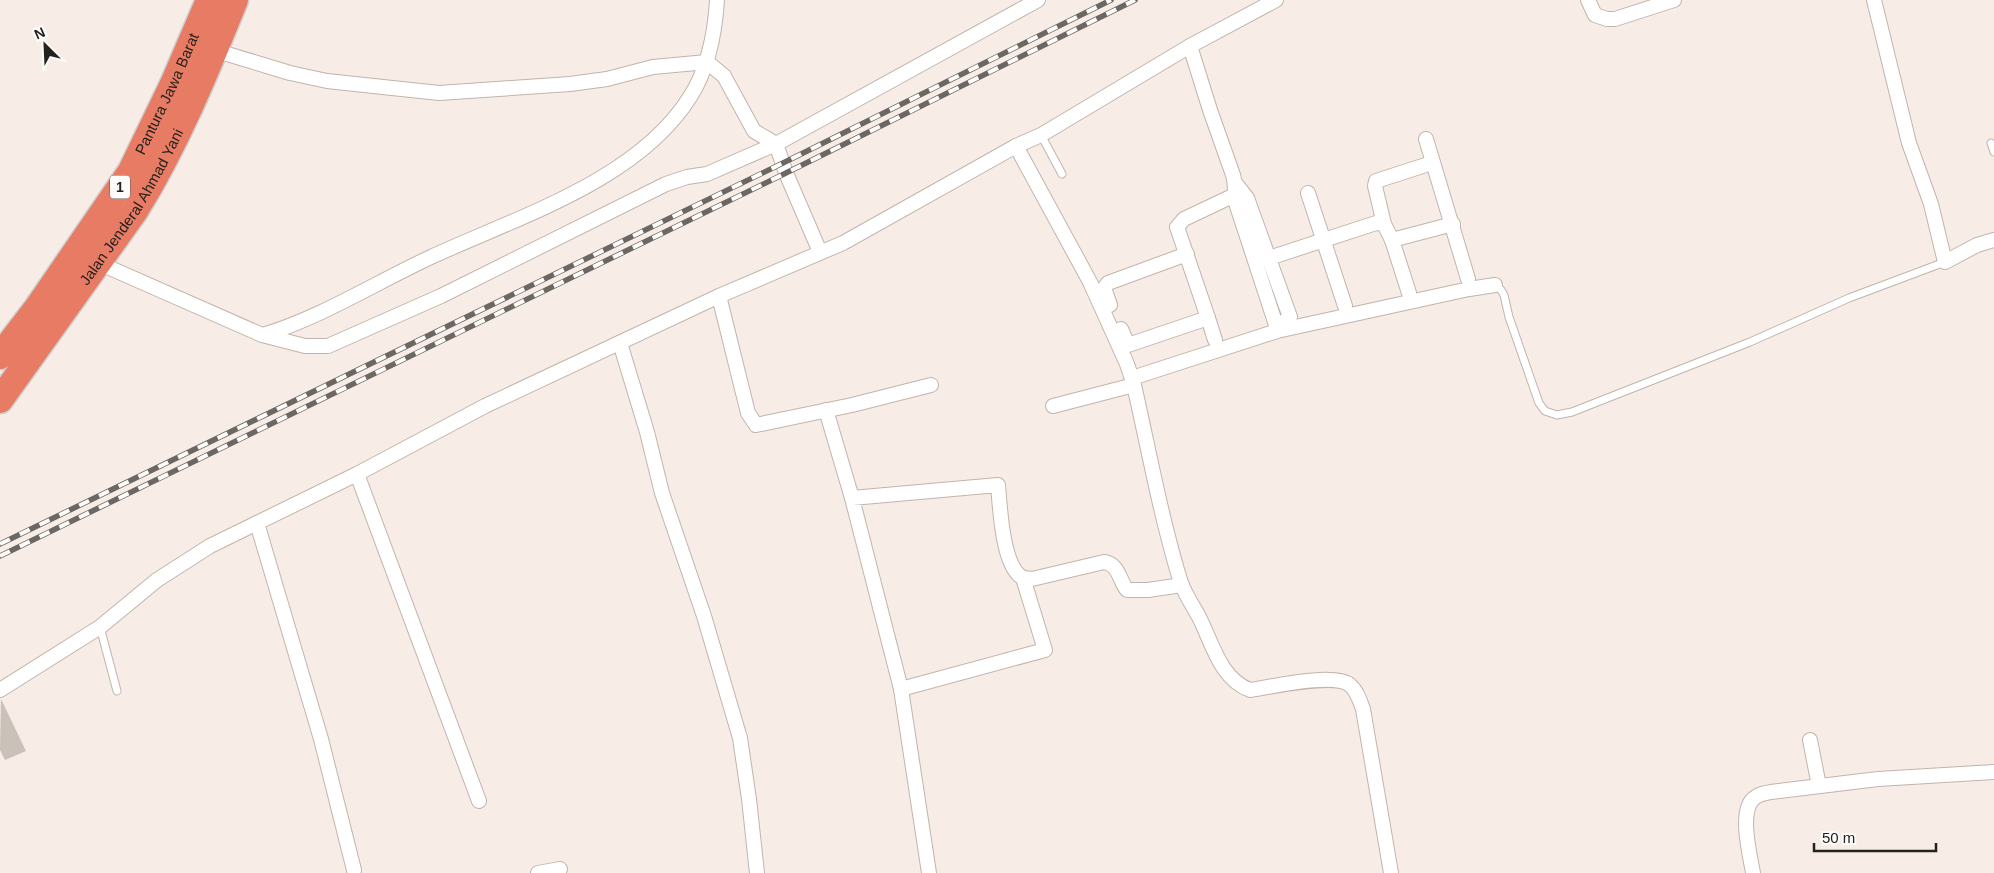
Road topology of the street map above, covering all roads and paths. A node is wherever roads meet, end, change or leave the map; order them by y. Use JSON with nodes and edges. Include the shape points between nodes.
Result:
{"nodes":[{"id":1,"x":208,"y":0,"type":"edge"},
{"id":2,"x":235,"y":0,"type":"edge"},
{"id":3,"x":717,"y":0,"type":"edge"},
{"id":4,"x":1038,"y":0,"type":"edge"},
{"id":5,"x":1276,"y":0,"type":"edge"},
{"id":6,"x":1588,"y":0,"type":"edge"},
{"id":7,"x":1674,"y":0,"type":"edge"},
{"id":8,"x":1874,"y":0,"type":"edge"},
{"id":9,"x":1190,"y":46,"type":"junction"},
{"id":10,"x":214,"y":50,"type":"junction"},
{"id":11,"x":707,"y":62,"type":"junction"},
{"id":12,"x":1042,"y":135,"type":"junction"},
{"id":13,"x":1426,"y":139,"type":"dead end"},
{"id":14,"x":1991,"y":143,"type":"dead end"},
{"id":15,"x":776,"y":144,"type":"junction"},
{"id":16,"x":1016,"y":146,"type":"junction"},
{"id":17,"x":1994,"y":152,"type":"edge"},
{"id":18,"x":1432,"y":162,"type":"junction"},
{"id":19,"x":1062,"y":174,"type":"dead end"},
{"id":20,"x":1238,"y":190,"type":"junction"},
{"id":21,"x":1308,"y":193,"type":"dead end"},
{"id":22,"x":1384,"y":224,"type":"junction"},
{"id":23,"x":1452,"y":224,"type":"junction"},
{"id":24,"x":1323,"y":240,"type":"junction"},
{"id":25,"x":1392,"y":240,"type":"junction"},
{"id":26,"x":1994,"y":240,"type":"edge"},
{"id":27,"x":820,"y":252,"type":"junction"},
{"id":28,"x":1187,"y":254,"type":"junction"},
{"id":29,"x":87,"y":258,"type":"junction"},
{"id":30,"x":1945,"y":262,"type":"junction"},
{"id":31,"x":1468,"y":279,"type":"dead end"},
{"id":32,"x":1495,"y":286,"type":"joint"},
{"id":33,"x":1409,"y":293,"type":"dead end"},
{"id":34,"x":719,"y":296,"type":"junction"},
{"id":35,"x":1345,"y":306,"type":"dead end"},
{"id":36,"x":49,"y":313,"type":"junction"},
{"id":37,"x":1208,"y":318,"type":"junction"},
{"id":38,"x":262,"y":335,"type":"junction"},
{"id":39,"x":1215,"y":340,"type":"dead end"},
{"id":40,"x":620,"y":343,"type":"junction"},
{"id":41,"x":0,"y":356,"type":"edge"},
{"id":42,"x":1133,"y":382,"type":"junction"},
{"id":43,"x":931,"y":385,"type":"dead end"},
{"id":44,"x":0,"y":400,"type":"edge"},
{"id":45,"x":1053,"y":406,"type":"dead end"},
{"id":46,"x":826,"y":410,"type":"junction"},
{"id":47,"x":357,"y":474,"type":"junction"},
{"id":48,"x":852,"y":498,"type":"junction"},
{"id":49,"x":257,"y":523,"type":"junction"},
{"id":50,"x":1023,"y":578,"type":"junction"},
{"id":51,"x":1182,"y":585,"type":"junction"},
{"id":52,"x":100,"y":627,"type":"junction"},
{"id":53,"x":901,"y":689,"type":"junction"},
{"id":54,"x":0,"y":690,"type":"edge"},
{"id":55,"x":117,"y":691,"type":"dead end"},
{"id":56,"x":1810,"y":740,"type":"dead end"},
{"id":57,"x":1994,"y":772,"type":"edge"},
{"id":58,"x":1819,"y":786,"type":"junction"},
{"id":59,"x":479,"y":801,"type":"dead end"},
{"id":60,"x":560,"y":869,"type":"dead end"},
{"id":61,"x":351,"y":872,"type":"edge"},
{"id":62,"x":538,"y":873,"type":"edge"},
{"id":63,"x":757,"y":873,"type":"edge"},
{"id":64,"x":929,"y":873,"type":"edge"},
{"id":65,"x":1391,"y":873,"type":"edge"},
{"id":66,"x":1753,"y":873,"type":"edge"}],
"edges":[{"from":1,"to":29,"type":"highway","name":"Pantura Jawa Barat","number":"1","via":[[173,84]]},
{"from":2,"to":10,"type":"highway","name":"Jalan Jenderal Ahmad Yani","number":"1"},
{"from":3,"to":11,"type":"street"},
{"from":4,"to":15,"type":"street"},
{"from":5,"to":9,"type":"street"},
{"from":6,"to":7,"type":"street","via":[[1595,15],[1607,20]]},
{"from":8,"to":30,"type":"street","via":[[1909,143],[1931,204]]},
{"from":9,"to":12,"type":"street"},
{"from":9,"to":20,"type":"street"},
{"from":10,"to":11,"type":"street","via":[[327,81],[439,93],[570,84],[607,79],[653,67]]},
{"from":10,"to":29,"type":"highway","name":"Jalan Jenderal Ahmad Yani","number":"1","via":[[152,184]]},
{"from":11,"to":15,"type":"street","via":[[724,76],[754,131]]},
{"from":11,"to":38,"type":"street","via":[[691,97],[668,126],[641,151],[603,177],[564,198],[387,277],[293,326]]},
{"from":12,"to":16,"type":"street"},
{"from":12,"to":19,"type":"lane"},
{"from":13,"to":18,"type":"street"},
{"from":14,"to":17,"type":"lane"},
{"from":15,"to":27,"type":"street"},
{"from":15,"to":38,"type":"street","via":[[707,174],[687,176],[666,184],[441,296],[328,346],[305,346]]},
{"from":16,"to":27,"type":"street","via":[[852,239]]},
{"from":16,"to":42,"type":"street","via":[[1090,282]]},
{"from":18,"to":22,"type":"street","via":[[1376,181]]},
{"from":18,"to":23,"type":"street"},
{"from":20,"to":24,"type":"street","via":[[1264,261]]},
{"from":20,"to":28,"type":"street","via":[[1179,224],[1177,231]]},
{"from":21,"to":24,"type":"street"},
{"from":22,"to":24,"type":"street","via":[[1376,223]]},
{"from":22,"to":25,"type":"street"},
{"from":23,"to":25,"type":"street"},
{"from":23,"to":31,"type":"street"},
{"from":24,"to":35,"type":"street"},
{"from":25,"to":33,"type":"street"},
{"from":26,"to":30,"type":"street"},
{"from":27,"to":34,"type":"street"},
{"from":28,"to":37,"type":"street"},
{"from":28,"to":37,"type":"street","via":[[1108,283],[1104,291],[1128,345]]},
{"from":29,"to":36,"type":"highway","name":"Pantura Jawa Barat","number":"1"},
{"from":29,"to":38,"type":"street"},
{"from":30,"to":32,"type":"lane","via":[[1849,298],[1750,342],[1572,412],[1557,415],[1545,412],[1539,404],[1504,295]]},
{"from":32,"to":42,"type":"street","via":[[1277,331]]},
{"from":34,"to":40,"type":"street"},
{"from":34,"to":46,"type":"street","via":[[748,413],[756,425]]},
{"from":36,"to":41,"type":"highway","name":"Pantura Jawa Barat","number":"1"},
{"from":36,"to":44,"type":"highway","number":"1"},
{"from":37,"to":39,"type":"street"},
{"from":40,"to":47,"type":"street","via":[[485,406]]},
{"from":40,"to":63,"type":"street","via":[[662,493],[740,738]]},
{"from":42,"to":45,"type":"street"},
{"from":42,"to":51,"type":"street"},
{"from":43,"to":46,"type":"street"},
{"from":46,"to":48,"type":"street"},
{"from":47,"to":49,"type":"street"},
{"from":47,"to":59,"type":"street"},
{"from":48,"to":50,"type":"street","via":[[998,485],[1004,537],[1010,558]]},
{"from":48,"to":53,"type":"street"},
{"from":49,"to":52,"type":"street","via":[[210,546],[157,580]]},
{"from":49,"to":61,"type":"street","via":[[321,739]]},
{"from":50,"to":51,"type":"street","via":[[1032,579],[1104,562],[1114,566],[1127,590]]},
{"from":50,"to":53,"type":"street","via":[[1045,650]]},
{"from":51,"to":65,"type":"street","via":[[1222,665],[1240,686],[1250,690],[1324,679],[1339,680],[1350,686],[1363,709]]},
{"from":52,"to":54,"type":"street"},
{"from":52,"to":55,"type":"lane"},
{"from":53,"to":64,"type":"street"},
{"from":56,"to":58,"type":"street"},
{"from":57,"to":58,"type":"street"},
{"from":58,"to":66,"type":"street","via":[[1771,792],[1752,800],[1745,822]]},
{"from":60,"to":62,"type":"street"}]}
